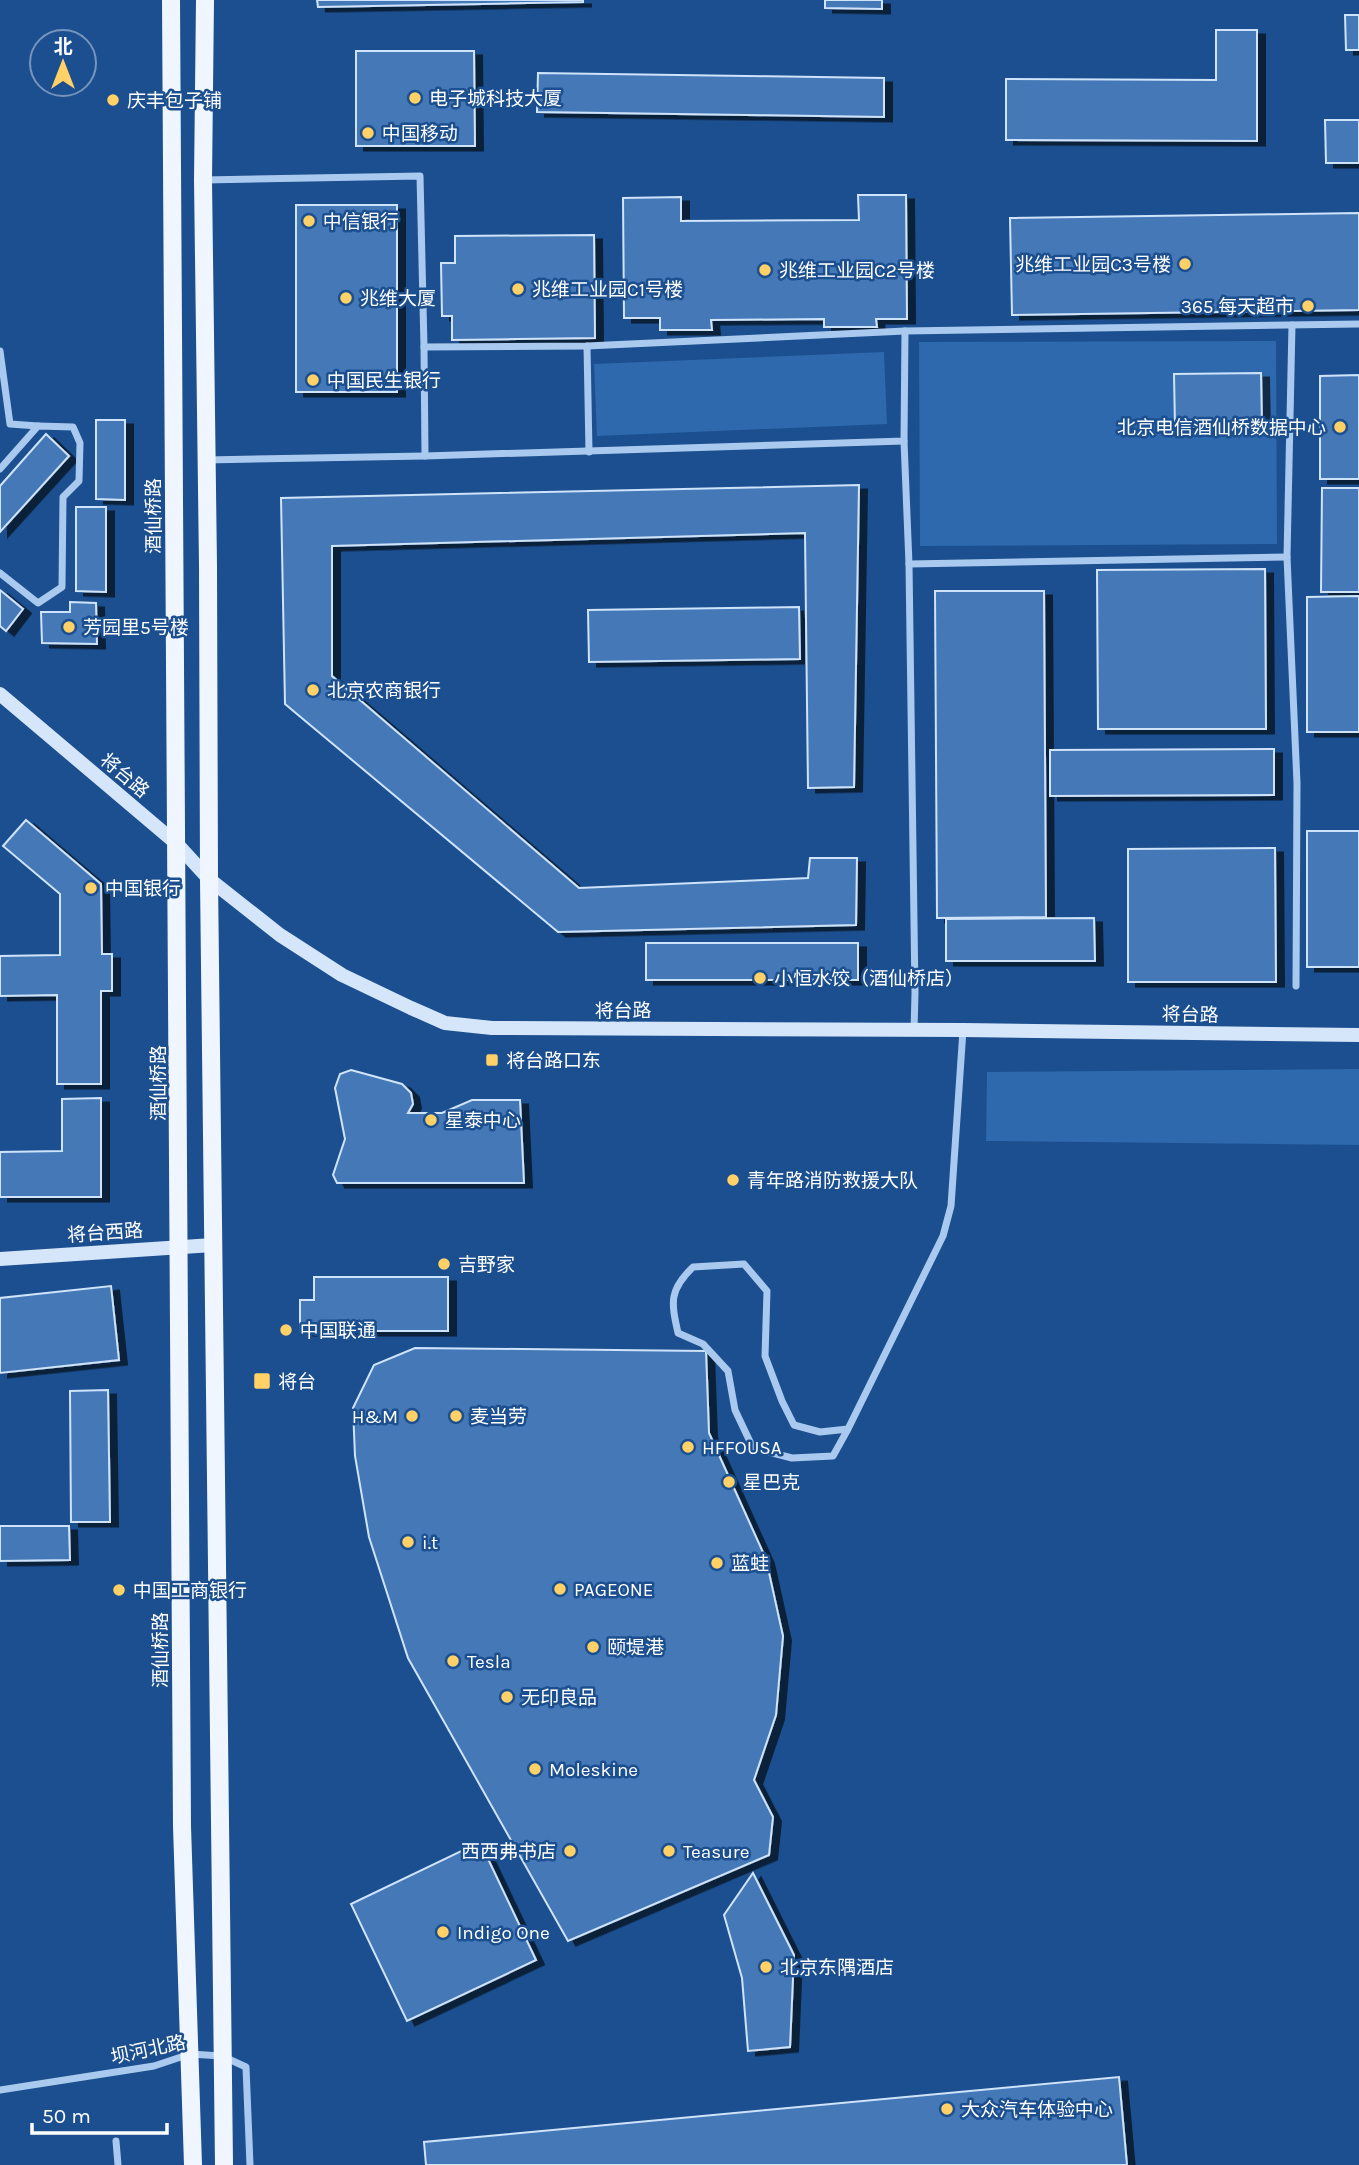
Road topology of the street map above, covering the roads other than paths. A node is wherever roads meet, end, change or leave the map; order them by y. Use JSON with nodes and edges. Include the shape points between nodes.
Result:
{"nodes":[{"id":1,"x":171,"y":0,"type":"edge"},
{"id":2,"x":205,"y":0,"type":"edge"},
{"id":3,"x":203,"y":180,"type":"junction"},
{"id":4,"x":1359,"y":324,"type":"edge"},
{"id":5,"x":1292,"y":325,"type":"junction"},
{"id":6,"x":905,"y":331,"type":"junction"},
{"id":7,"x":587,"y":346,"type":"junction"},
{"id":8,"x":424,"y":347,"type":"junction"},
{"id":9,"x":0,"y":351,"type":"edge"},
{"id":10,"x":38,"y":426,"type":"junction"},
{"id":11,"x":904,"y":441,"type":"junction"},
{"id":12,"x":589,"y":452,"type":"junction"},
{"id":13,"x":425,"y":456,"type":"junction"},
{"id":14,"x":206,"y":460,"type":"junction"},
{"id":15,"x":0,"y":469,"type":"edge"},
{"id":16,"x":1287,"y":557,"type":"junction"},
{"id":17,"x":909,"y":564,"type":"junction"},
{"id":18,"x":0,"y":573,"type":"edge"},
{"id":19,"x":0,"y":694,"type":"edge"},
{"id":20,"x":177,"y":844,"type":"junction"},
{"id":21,"x":209,"y":878,"type":"junction"},
{"id":22,"x":1296,"y":985,"type":"dead end"},
{"id":23,"x":963,"y":1030,"type":"junction"},
{"id":24,"x":914,"y":1031,"type":"junction"},
{"id":25,"x":1359,"y":1035,"type":"edge"},
{"id":26,"x":213,"y":1245,"type":"junction"},
{"id":27,"x":180,"y":1246,"type":"junction"},
{"id":28,"x":0,"y":1259,"type":"edge"},
{"id":29,"x":848,"y":1429,"type":"junction"},
{"id":30,"x":190,"y":2054,"type":"junction"},
{"id":31,"x":222,"y":2056,"type":"junction"},
{"id":32,"x":0,"y":2090,"type":"edge"},
{"id":33,"x":116,"y":2141,"type":"dead end"},
{"id":34,"x":118,"y":2165,"type":"edge"},
{"id":35,"x":193,"y":2165,"type":"edge"},
{"id":36,"x":224,"y":2165,"type":"edge"},
{"id":37,"x":250,"y":2165,"type":"edge"}],
"edges":[{"from":1,"to":20,"type":"main road","name":"酒仙桥路"},
{"from":2,"to":3,"type":"main road"},
{"from":3,"to":8,"type":"street","via":[[420,176]]},
{"from":3,"to":14,"type":"main road"},
{"from":4,"to":5,"type":"street"},
{"from":5,"to":6,"type":"street"},
{"from":5,"to":16,"type":"street"},
{"from":6,"to":7,"type":"street"},
{"from":6,"to":11,"type":"street"},
{"from":7,"to":8,"type":"street"},
{"from":7,"to":12,"type":"street"},
{"from":8,"to":13,"type":"street"},
{"from":9,"to":10,"type":"street","via":[[10,424]]},
{"from":10,"to":15,"type":"street"},
{"from":10,"to":18,"type":"street","via":[[73,427],[80,443],[79,481],[63,496],[62,587],[38,603]]},
{"from":11,"to":12,"type":"street"},
{"from":11,"to":17,"type":"street"},
{"from":12,"to":13,"type":"street"},
{"from":13,"to":14,"type":"street"},
{"from":14,"to":21,"type":"main road"},
{"from":16,"to":17,"type":"street"},
{"from":16,"to":22,"type":"street","via":[[1297,783]]},
{"from":17,"to":24,"type":"street"},
{"from":19,"to":20,"type":"main road","name":"将台路"},
{"from":20,"to":21,"type":"main road","name":"将台路"},
{"from":20,"to":27,"type":"main road","name":"酒仙桥路"},
{"from":21,"to":24,"type":"main road","name":"将台路","via":[[280,935],[342,975],[445,1023],[492,1028]]},
{"from":21,"to":26,"type":"main road"},
{"from":23,"to":24,"type":"main road","name":"将台路"},
{"from":23,"to":25,"type":"main road","name":"将台路"},
{"from":23,"to":29,"type":"street","via":[[951,1206],[943,1236]]},
{"from":26,"to":27,"type":"main road","name":"将台西路"},
{"from":26,"to":31,"type":"main road"},
{"from":27,"to":28,"type":"main road","name":"将台西路"},
{"from":27,"to":30,"type":"main road","name":"酒仙桥路","via":[[182,1826]]},
{"from":29,"to":29,"type":"street","via":[[833,1456],[792,1458],[753,1448],[735,1410],[728,1371],[703,1344],[678,1333],[672,1306],[678,1281],[693,1267],[744,1264],[767,1291],[765,1356],[794,1425],[820,1432]]},
{"from":30,"to":31,"type":"street","name":"坝河北路"},
{"from":30,"to":32,"type":"street","name":"坝河北路","via":[[154,2066]]},
{"from":30,"to":35,"type":"main road","name":"酒仙桥路"},
{"from":31,"to":36,"type":"main road"},
{"from":31,"to":37,"type":"street","via":[[246,2067]]},
{"from":33,"to":34,"type":"street"}]}
